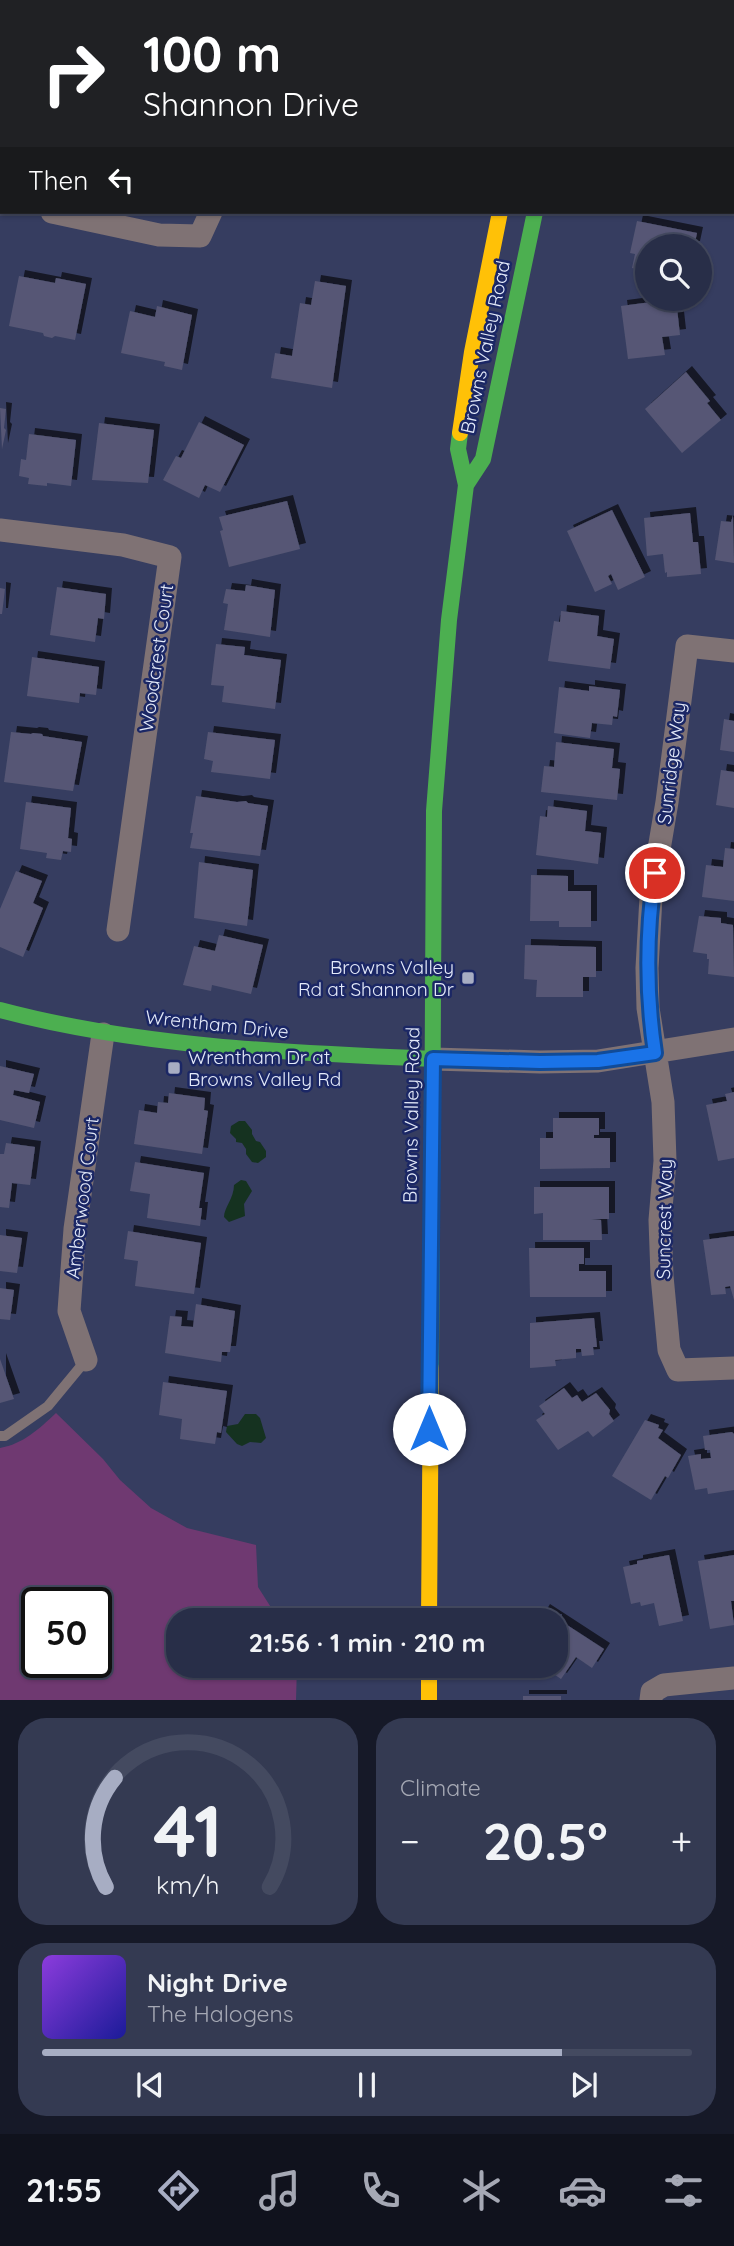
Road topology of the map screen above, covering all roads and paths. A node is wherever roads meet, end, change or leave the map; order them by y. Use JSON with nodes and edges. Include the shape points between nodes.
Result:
{"nodes":[{"id":1,"x":61,"y":214,"type":"edge"},
{"id":2,"x":210,"y":214,"type":"edge"},
{"id":3,"x":500,"y":214,"type":"edge"},
{"id":4,"x":535,"y":214,"type":"edge"},
{"id":5,"x":466,"y":485,"type":"junction"},
{"id":6,"x":0,"y":530,"type":"edge"},
{"id":7,"x":734,"y":651,"type":"edge"},
{"id":8,"x":118,"y":930,"type":"dead end"},
{"id":9,"x":0,"y":1010,"type":"edge"},
{"id":10,"x":103,"y":1034,"type":"junction"},
{"id":11,"x":734,"y":1039,"type":"edge"},
{"id":12,"x":655,"y":1053,"type":"junction"},
{"id":13,"x":433,"y":1059,"type":"junction"},
{"id":14,"x":86,"y":1360,"type":"joint"},
{"id":15,"x":734,"y":1368,"type":"edge"},
{"id":16,"x":0,"y":1436,"type":"edge"},
{"id":17,"x":429,"y":1608,"type":"edge"},
{"id":18,"x":429,"y":1678,"type":"edge"},
{"id":19,"x":734,"y":1678,"type":"edge"},
{"id":20,"x":429,"y":1700,"type":"edge"},
{"id":21,"x":651,"y":1700,"type":"edge"}],
"edges":[{"from":1,"to":2,"type":"street","via":[[159,235],[200,236]]},
{"from":3,"to":5,"type":"main road","name":"Browns Valley Road","via":[[458,449]]},
{"from":4,"to":5,"type":"main road","name":"Browns Valley Road","via":[[483,460]]},
{"from":5,"to":13,"type":"main road","name":"Browns Valley Road","via":[[449,620],[434,811]]},
{"from":6,"to":8,"type":"street","name":"Woodcrest Court","via":[[123,545],[170,557]]},
{"from":7,"to":12,"type":"street","name":"Sunridge Way","via":[[687,646],[652,897],[647,968]]},
{"from":9,"to":10,"type":"main road","name":"Wrentham Drive"},
{"from":10,"to":13,"type":"main road","name":"Wrentham Drive","via":[[315,1055]]},
{"from":10,"to":14,"type":"street","name":"Amberwood Court","via":[[75,1229],[69,1311]]},
{"from":11,"to":12,"type":"street"},
{"from":12,"to":13,"type":"street","via":[[598,1061]]},
{"from":12,"to":15,"type":"street","name":"Suncrest Way","via":[[663,1102],[660,1220],[669,1350],[678,1370]]},
{"from":13,"to":17,"type":"main road","name":"Browns Valley Road"},
{"from":14,"to":16,"type":"lane","via":[[48,1406]]},
{"from":18,"to":20,"type":"main road"},
{"from":19,"to":21,"type":"street","via":[[664,1685],[652,1692]]}]}
